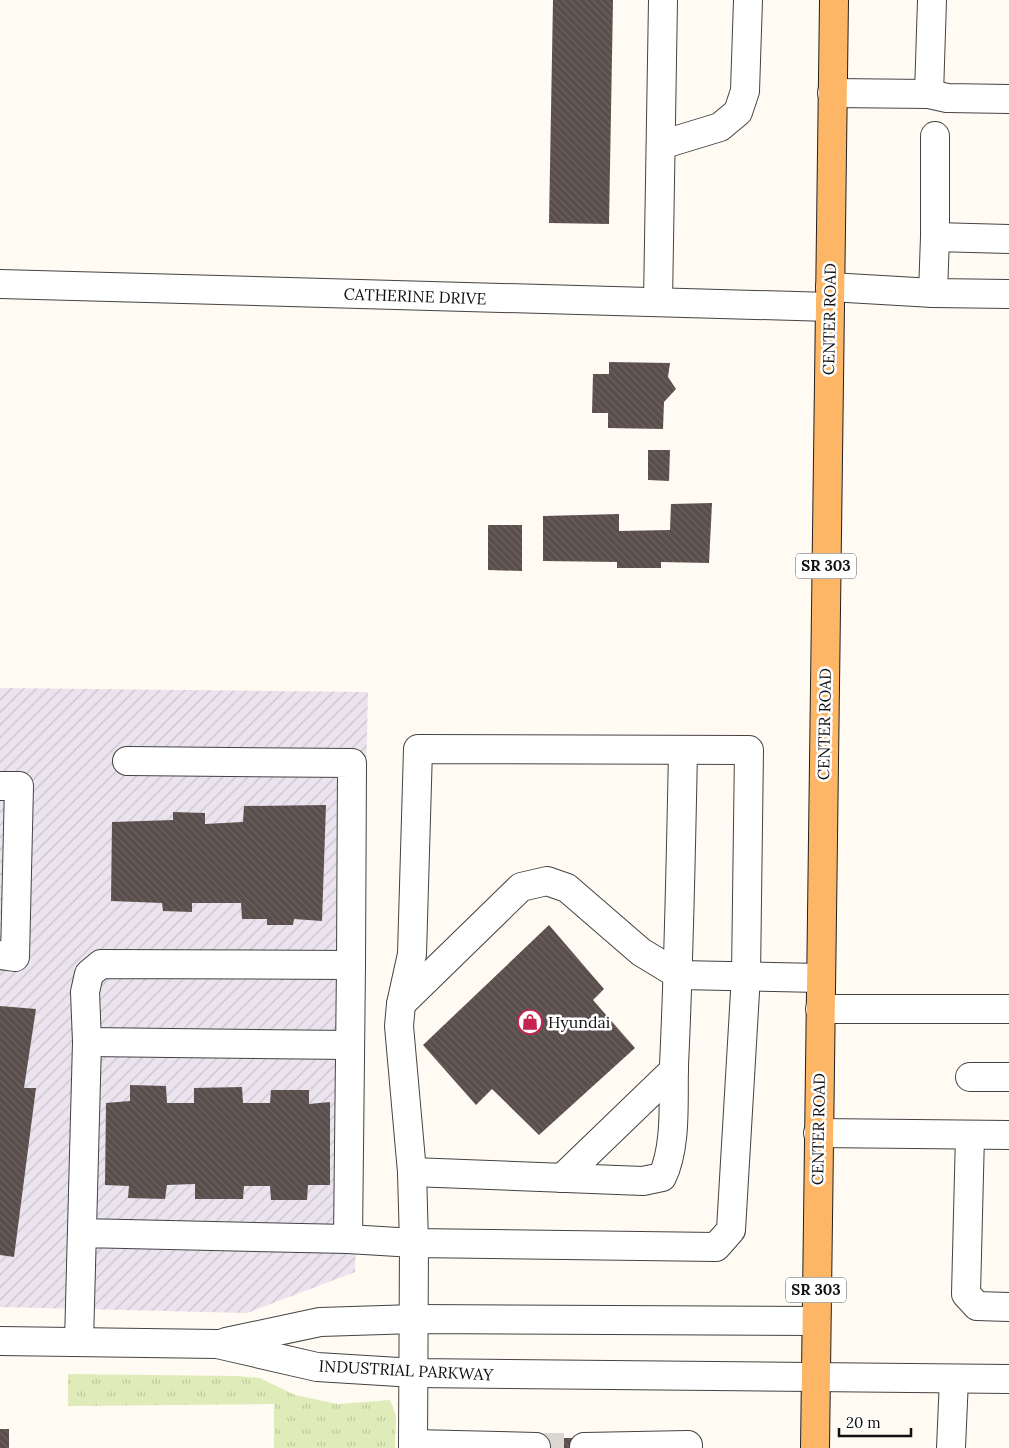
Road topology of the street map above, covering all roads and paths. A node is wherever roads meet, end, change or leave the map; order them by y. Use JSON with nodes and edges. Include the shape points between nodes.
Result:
{"nodes":[{"id":1,"x":663,"y":0,"type":"edge"},
{"id":2,"x":748,"y":0,"type":"edge"},
{"id":3,"x":834,"y":0,"type":"edge"},
{"id":4,"x":932,"y":0,"type":"edge"},
{"id":5,"x":832,"y":93,"type":"junction"},
{"id":6,"x":929,"y":94,"type":"junction"},
{"id":7,"x":1009,"y":99,"type":"edge"},
{"id":8,"x":935,"y":136,"type":"dead end"},
{"id":9,"x":661,"y":145,"type":"junction"},
{"id":10,"x":935,"y":237,"type":"junction"},
{"id":11,"x":1009,"y":239,"type":"edge"},
{"id":12,"x":0,"y":284,"type":"edge"},
{"id":13,"x":933,"y":293,"type":"junction"},
{"id":14,"x":1009,"y":294,"type":"edge"},
{"id":15,"x":830,"y":297,"type":"junction"},
{"id":16,"x":658,"y":302,"type":"junction"},
{"id":17,"x":683,"y":750,"type":"junction"},
{"id":18,"x":127,"y":761,"type":"dead end"},
{"id":19,"x":0,"y":786,"type":"edge"},
{"id":20,"x":0,"y":955,"type":"edge"},
{"id":21,"x":351,"y":966,"type":"junction"},
{"id":22,"x":679,"y":975,"type":"junction"},
{"id":23,"x":746,"y":975,"type":"junction"},
{"id":24,"x":820,"y":978,"type":"junction"},
{"id":25,"x":401,"y":1004,"type":"junction"},
{"id":26,"x":820,"y":1009,"type":"junction"},
{"id":27,"x":1009,"y":1009,"type":"edge"},
{"id":28,"x":87,"y":1042,"type":"junction"},
{"id":29,"x":350,"y":1045,"type":"junction"},
{"id":30,"x":674,"y":1070,"type":"junction"},
{"id":31,"x":970,"y":1077,"type":"dead end"},
{"id":32,"x":1009,"y":1077,"type":"edge"},
{"id":33,"x":818,"y":1133,"type":"junction"},
{"id":34,"x":970,"y":1134,"type":"junction"},
{"id":35,"x":1009,"y":1135,"type":"edge"},
{"id":36,"x":412,"y":1172,"type":"junction"},
{"id":37,"x":562,"y":1178,"type":"junction"},
{"id":38,"x":82,"y":1234,"type":"junction"},
{"id":39,"x":348,"y":1239,"type":"junction"},
{"id":40,"x":414,"y":1243,"type":"junction"},
{"id":41,"x":1009,"y":1307,"type":"edge"},
{"id":42,"x":415,"y":1319,"type":"junction"},
{"id":43,"x":816,"y":1320,"type":"junction"},
{"id":44,"x":0,"y":1341,"type":"edge"},
{"id":45,"x":79,"y":1342,"type":"junction"},
{"id":46,"x":217,"y":1344,"type":"junction"},
{"id":47,"x":415,"y":1373,"type":"junction"},
{"id":48,"x":815,"y":1378,"type":"junction"},
{"id":49,"x":954,"y":1379,"type":"junction"},
{"id":50,"x":1009,"y":1379,"type":"edge"},
{"id":51,"x":413,"y":1446,"type":"edge"},
{"id":52,"x":536,"y":1447,"type":"dead end"},
{"id":53,"x":584,"y":1447,"type":"edge"},
{"id":54,"x":688,"y":1448,"type":"edge"},
{"id":55,"x":815,"y":1448,"type":"edge"},
{"id":56,"x":951,"y":1448,"type":"edge"}],
"edges":[{"from":1,"to":9,"type":"street"},
{"from":2,"to":9,"type":"street","via":[[745,91],[738,112],[720,127]]},
{"from":3,"to":5,"type":"main road","name":"CENTER ROAD","number":"SR 303"},
{"from":4,"to":6,"type":"street"},
{"from":5,"to":6,"type":"street"},
{"from":5,"to":15,"type":"main road","name":"CENTER ROAD","number":"SR 303"},
{"from":6,"to":7,"type":"street","via":[[947,98]]},
{"from":8,"to":10,"type":"street"},
{"from":9,"to":16,"type":"street"},
{"from":10,"to":11,"type":"street"},
{"from":10,"to":13,"type":"street"},
{"from":12,"to":16,"type":"street","name":"CATHERINE DRIVE"},
{"from":13,"to":14,"type":"street","name":"CATHERINE DRIVE"},
{"from":13,"to":15,"type":"street","name":"CATHERINE DRIVE"},
{"from":15,"to":16,"type":"street","name":"CATHERINE DRIVE"},
{"from":15,"to":24,"type":"main road","name":"CENTER ROAD","number":"SR 303"},
{"from":17,"to":22,"type":"street"},
{"from":17,"to":23,"type":"street","via":[[749,750]]},
{"from":17,"to":25,"type":"street","via":[[418,749],[412,954]]},
{"from":18,"to":21,"type":"street","via":[[352,763]]},
{"from":19,"to":20,"type":"street","via":[[20,786],[15,957]]},
{"from":21,"to":28,"type":"street","via":[[101,964],[89,974]]},
{"from":21,"to":29,"type":"street"},
{"from":22,"to":23,"type":"street"},
{"from":22,"to":25,"type":"street","via":[[641,952],[567,888],[547,881],[521,888]]},
{"from":22,"to":30,"type":"street"},
{"from":23,"to":24,"type":"street"},
{"from":23,"to":40,"type":"street","via":[[731,1230],[716,1247]]},
{"from":24,"to":26,"type":"main road","name":"CENTER ROAD","number":"SR 303"},
{"from":25,"to":36,"type":"street","via":[[399,1026]]},
{"from":26,"to":27,"type":"street"},
{"from":26,"to":33,"type":"main road","name":"CENTER ROAD","number":"SR 303"},
{"from":28,"to":29,"type":"street"},
{"from":28,"to":38,"type":"street"},
{"from":29,"to":39,"type":"street"},
{"from":30,"to":37,"type":"street"},
{"from":30,"to":37,"type":"street","via":[[669,1162],[662,1176],[644,1181]]},
{"from":31,"to":32,"type":"street"},
{"from":33,"to":34,"type":"street"},
{"from":33,"to":43,"type":"main road","name":"CENTER ROAD","number":"SR 303"},
{"from":34,"to":35,"type":"street"},
{"from":34,"to":41,"type":"street","via":[[966,1294],[976,1306]]},
{"from":36,"to":37,"type":"street"},
{"from":36,"to":40,"type":"street"},
{"from":38,"to":39,"type":"street"},
{"from":38,"to":45,"type":"street"},
{"from":39,"to":40,"type":"street"},
{"from":40,"to":42,"type":"street"},
{"from":42,"to":43,"type":"street"},
{"from":42,"to":46,"type":"street","via":[[320,1322]]},
{"from":42,"to":47,"type":"street"},
{"from":43,"to":48,"type":"main road","name":"CENTER ROAD","number":"SR 303"},
{"from":44,"to":45,"type":"street","name":"INDUSTRIAL PARKWAY"},
{"from":45,"to":46,"type":"street","name":"INDUSTRIAL PARKWAY"},
{"from":46,"to":47,"type":"street","name":"INDUSTRIAL PARKWAY","via":[[316,1366]]},
{"from":47,"to":48,"type":"street","name":"INDUSTRIAL PARKWAY"},
{"from":47,"to":51,"type":"street"},
{"from":48,"to":49,"type":"street","name":"INDUSTRIAL PARKWAY"},
{"from":48,"to":55,"type":"main road","name":"CENTER ROAD","number":"SR 303"},
{"from":49,"to":50,"type":"street","name":"INDUSTRIAL PARKWAY"},
{"from":49,"to":56,"type":"street"},
{"from":51,"to":52,"type":"street"},
{"from":53,"to":54,"type":"street","via":[[688,1445]]}]}
